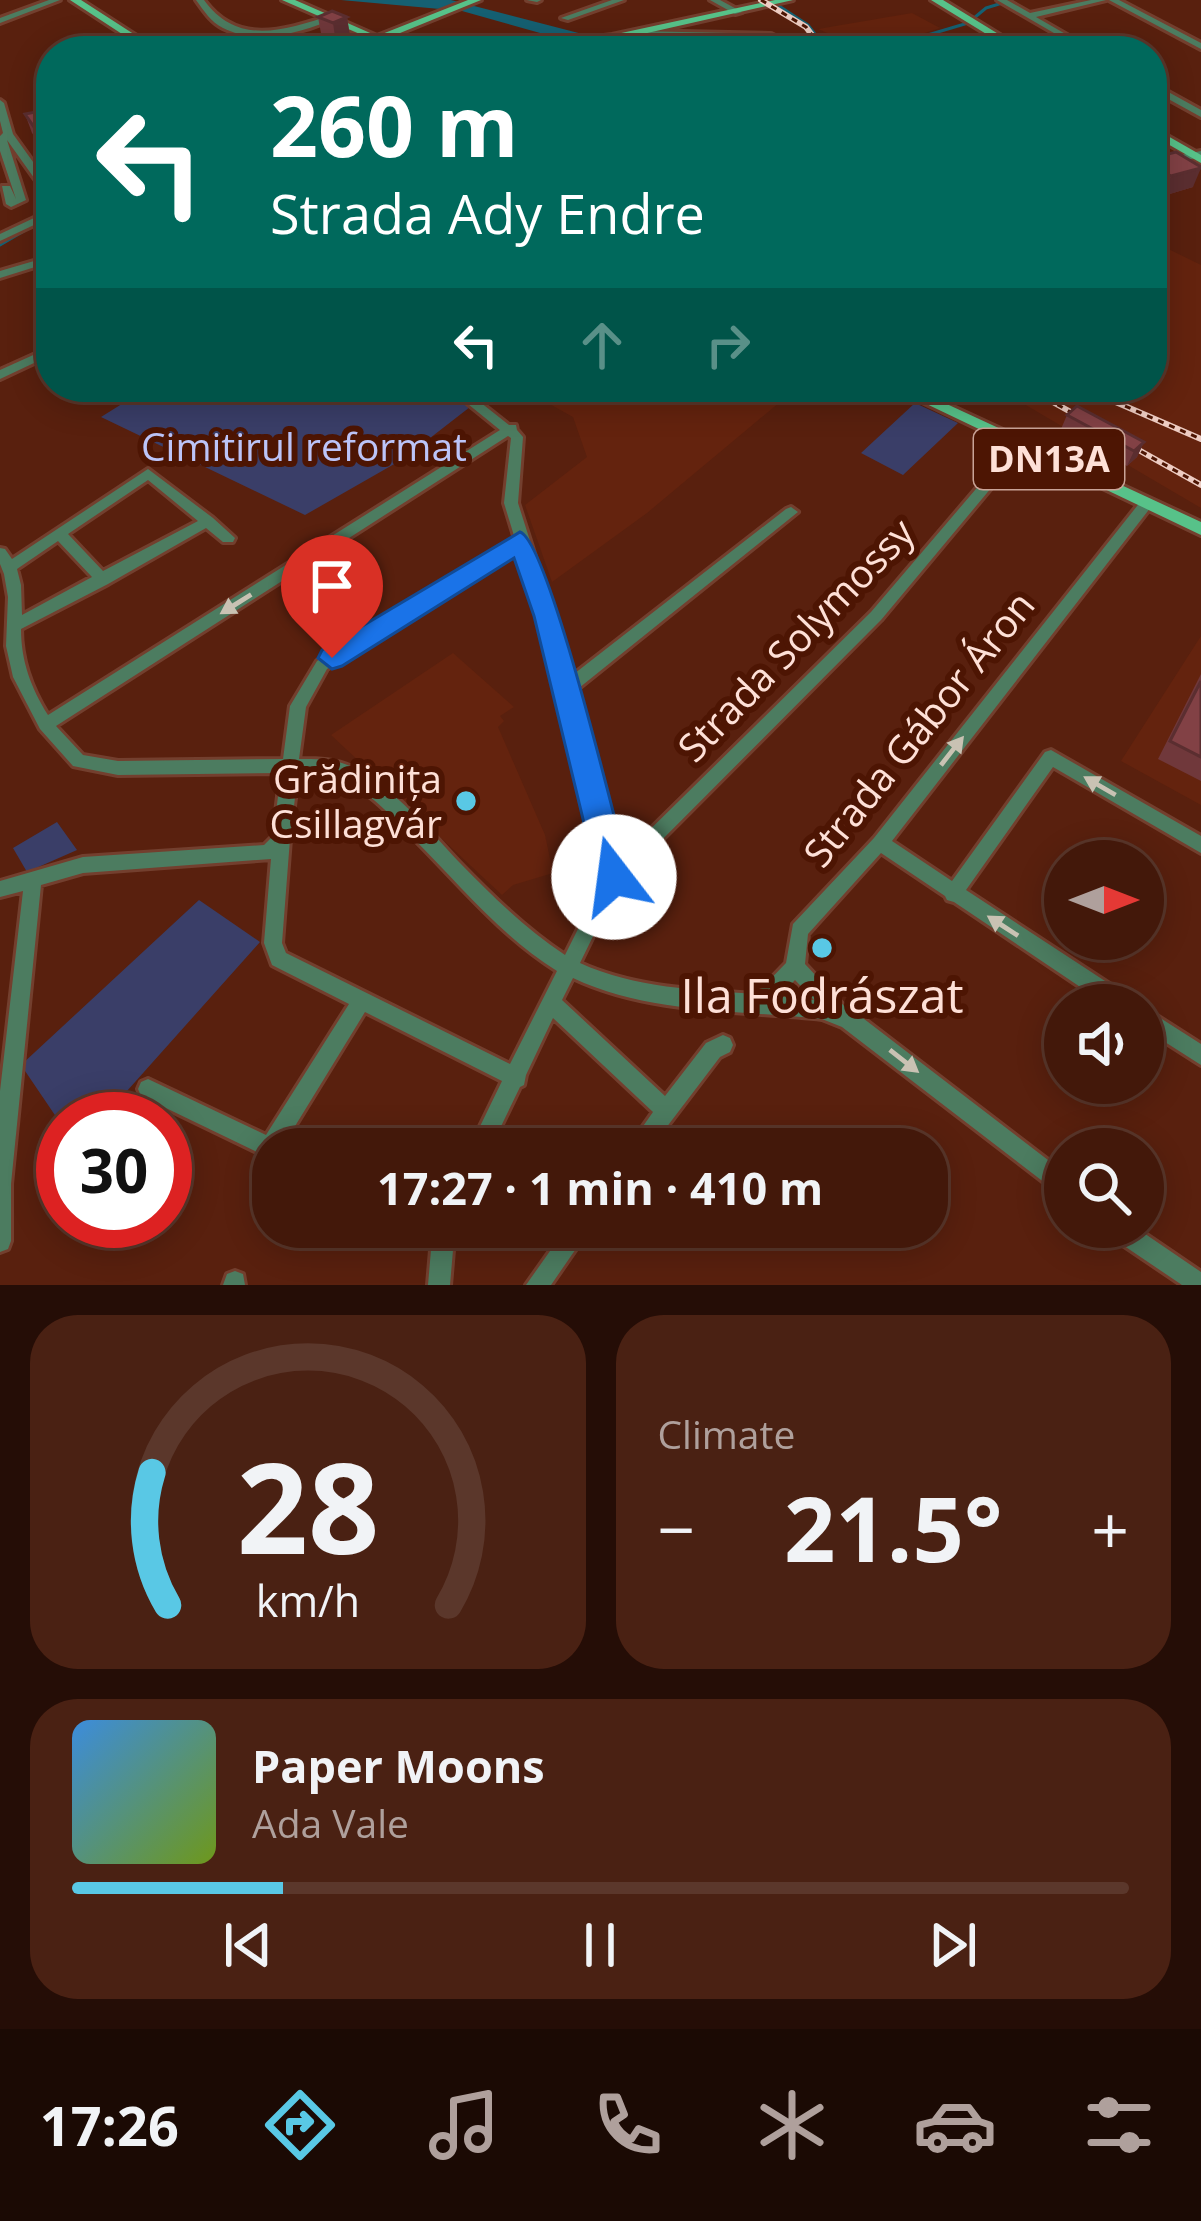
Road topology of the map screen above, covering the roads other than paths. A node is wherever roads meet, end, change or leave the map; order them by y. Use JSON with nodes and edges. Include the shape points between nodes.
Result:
{"nodes":[{"id":1,"x":56,"y":0,"type":"edge"},
{"id":2,"x":75,"y":0,"type":"edge"},
{"id":3,"x":200,"y":0,"type":"edge"},
{"id":4,"x":287,"y":0,"type":"edge"},
{"id":5,"x":475,"y":0,"type":"edge"},
{"id":6,"x":620,"y":0,"type":"edge"},
{"id":7,"x":714,"y":0,"type":"edge"},
{"id":8,"x":788,"y":0,"type":"edge"},
{"id":9,"x":936,"y":0,"type":"edge"},
{"id":10,"x":1102,"y":0,"type":"edge"},
{"id":11,"x":1113,"y":0,"type":"edge"},
{"id":12,"x":1004,"y":2,"type":"edge"},
{"id":13,"x":738,"y":12,"type":"junction"},
{"id":14,"x":1029,"y":16,"type":"junction"},
{"id":15,"x":332,"y":17,"type":"junction"},
{"id":16,"x":565,"y":17,"type":"dead end"},
{"id":17,"x":0,"y":21,"type":"edge"},
{"id":18,"x":637,"y":33,"type":"junction"},
{"id":19,"x":131,"y":36,"type":"edge"},
{"id":20,"x":361,"y":36,"type":"edge"},
{"id":21,"x":391,"y":36,"type":"edge"},
{"id":22,"x":622,"y":36,"type":"edge"},
{"id":23,"x":771,"y":36,"type":"edge"},
{"id":24,"x":996,"y":36,"type":"edge"},
{"id":25,"x":1064,"y":36,"type":"edge"},
{"id":26,"x":1201,"y":46,"type":"edge"},
{"id":27,"x":1167,"y":95,"type":"edge"},
{"id":28,"x":0,"y":103,"type":"edge"},
{"id":29,"x":1201,"y":114,"type":"edge"},
{"id":30,"x":8,"y":134,"type":"junction"},
{"id":31,"x":1167,"y":139,"type":"edge"},
{"id":32,"x":1199,"y":157,"type":"edge"},
{"id":33,"x":1167,"y":162,"type":"edge"},
{"id":34,"x":36,"y":173,"type":"edge"},
{"id":35,"x":6,"y":188,"type":"dead end"},
{"id":36,"x":36,"y":220,"type":"edge"},
{"id":37,"x":0,"y":238,"type":"edge"},
{"id":38,"x":36,"y":264,"type":"edge"},
{"id":39,"x":0,"y":275,"type":"edge"},
{"id":40,"x":36,"y":358,"type":"edge"},
{"id":41,"x":0,"y":375,"type":"edge"},
{"id":42,"x":475,"y":402,"type":"edge"},
{"id":43,"x":929,"y":402,"type":"edge"},
{"id":44,"x":512,"y":428,"type":"junction"},
{"id":45,"x":1021,"y":446,"type":"junction"},
{"id":46,"x":1146,"y":504,"type":"junction"},
{"id":47,"x":791,"y":512,"type":"dead end"},
{"id":48,"x":208,"y":521,"type":"junction"},
{"id":49,"x":1201,"y":529,"type":"edge"},
{"id":50,"x":58,"y":533,"type":"junction"},
{"id":51,"x":228,"y":538,"type":"dead end"},
{"id":52,"x":520,"y":542,"type":"junction"},
{"id":53,"x":6,"y":560,"type":"edge"},
{"id":54,"x":104,"y":580,"type":"junction"},
{"id":55,"x":9,"y":638,"type":"edge"},
{"id":56,"x":564,"y":691,"type":"junction"},
{"id":57,"x":48,"y":723,"type":"junction"},
{"id":58,"x":290,"y":766,"type":"junction"},
{"id":59,"x":281,"y":839,"type":"junction"},
{"id":60,"x":880,"y":843,"type":"junction"},
{"id":61,"x":1201,"y":845,"type":"edge"},
{"id":62,"x":614,"y":877,"type":"junction"},
{"id":63,"x":33,"y":878,"type":"junction"},
{"id":64,"x":0,"y":889,"type":"edge"},
{"id":65,"x":953,"y":894,"type":"junction"},
{"id":66,"x":795,"y":967,"type":"junction"},
{"id":67,"x":571,"y":968,"type":"junction"},
{"id":68,"x":1092,"y":984,"type":"edge"},
{"id":69,"x":761,"y":1002,"type":"junction"},
{"id":70,"x":360,"y":1003,"type":"junction"},
{"id":71,"x":553,"y":1005,"type":"junction"},
{"id":72,"x":848,"y":1019,"type":"junction"},
{"id":73,"x":1164,"y":1031,"type":"edge"},
{"id":74,"x":723,"y":1045,"type":"dead end"},
{"id":75,"x":1201,"y":1055,"type":"edge"},
{"id":76,"x":517,"y":1078,"type":"junction"},
{"id":77,"x":148,"y":1089,"type":"dead end"},
{"id":78,"x":666,"y":1111,"type":"junction"},
{"id":79,"x":490,"y":1128,"type":"edge"},
{"id":80,"x":653,"y":1128,"type":"edge"},
{"id":81,"x":1044,"y":1170,"type":"edge"},
{"id":82,"x":0,"y":1241,"type":"edge"},
{"id":83,"x":442,"y":1248,"type":"edge"},
{"id":84,"x":564,"y":1248,"type":"edge"},
{"id":85,"x":1147,"y":1248,"type":"edge"},
{"id":86,"x":439,"y":1285,"type":"edge"},
{"id":87,"x":537,"y":1285,"type":"edge"},
{"id":88,"x":1201,"y":1285,"type":"edge"}],
"edges":[{"from":1,"to":17,"type":"street"},
{"from":2,"to":19,"type":"main road"},
{"from":3,"to":15,"type":"street","via":[[215,18],[261,35]]},
{"from":4,"to":15,"type":"main road"},
{"from":5,"to":21,"type":"main road"},
{"from":6,"to":16,"type":"street"},
{"from":7,"to":13,"type":"street"},
{"from":8,"to":13,"type":"main road"},
{"from":9,"to":24,"type":"main road"},
{"from":10,"to":14,"type":"street"},
{"from":11,"to":26,"type":"street"},
{"from":12,"to":14,"type":"street"},
{"from":13,"to":18,"type":"main road"},
{"from":14,"to":25,"type":"street"},
{"from":15,"to":20,"type":"main road"},
{"from":18,"to":22,"type":"main road"},
{"from":18,"to":23,"type":"street"},
{"from":27,"to":29,"type":"street"},
{"from":28,"to":30,"type":"street"},
{"from":30,"to":34,"type":"street"},
{"from":30,"to":35,"type":"street","via":[[1,140],[21,200],[11,203]]},
{"from":31,"to":32,"type":"main road"},
{"from":32,"to":33,"type":"street"},
{"from":36,"to":37,"type":"street"},
{"from":38,"to":39,"type":"street"},
{"from":40,"to":41,"type":"street"},
{"from":42,"to":44,"type":"street"},
{"from":43,"to":45,"type":"main road","number":"DN13A"},
{"from":44,"to":52,"type":"street","via":[[519,446],[510,496]]},
{"from":44,"to":57,"type":"street","one_way":true},
{"from":45,"to":46,"type":"main road","number":"DN13A"},
{"from":45,"to":62,"type":"street","name":"Strada Solymossy","via":[[876,616]]},
{"from":46,"to":49,"type":"main road","number":"DN13A"},
{"from":60,"to":46,"type":"street","name":"Strada Gábor Áron","one_way":true},
{"from":47,"to":56,"type":"street"},
{"from":48,"to":50,"type":"street","via":[[148,473]]},
{"from":48,"to":51,"type":"street"},
{"from":48,"to":54,"type":"street"},
{"from":50,"to":53,"type":"street"},
{"from":50,"to":54,"type":"street"},
{"from":52,"to":56,"type":"street"},
{"from":52,"to":58,"type":"street","via":[[322,665],[301,698]]},
{"from":53,"to":55,"type":"street"},
{"from":54,"to":55,"type":"street"},
{"from":55,"to":57,"type":"street","via":[[25,691]]},
{"from":56,"to":62,"type":"street"},
{"from":57,"to":58,"type":"street","via":[[67,752],[92,766]]},
{"from":58,"to":59,"type":"street"},
{"from":58,"to":67,"type":"street","via":[[325,766],[358,779],[521,933]]},
{"from":59,"to":63,"type":"street","via":[[258,855],[104,863]]},
{"from":59,"to":70,"type":"street","via":[[275,951],[286,965]]},
{"from":60,"to":65,"type":"street"},
{"from":60,"to":66,"type":"street","name":"Strada Gábor Áron","via":[[799,930]]},
{"from":61,"to":65,"type":"street","one_way":true,"via":[[1051,757]]},
{"from":62,"to":67,"type":"street","name":"Strada Solymossy"},
{"from":63,"to":64,"type":"street"},
{"from":63,"to":82,"type":"street"},
{"from":68,"to":65,"type":"street","one_way":true},
{"from":66,"to":69,"type":"street","name":"Strada Gábor Áron"},
{"from":66,"to":72,"type":"street"},
{"from":67,"to":69,"type":"street","via":[[623,986]]},
{"from":67,"to":71,"type":"street","name":"Strada Solymossy"},
{"from":69,"to":72,"type":"street"},
{"from":70,"to":76,"type":"street"},
{"from":70,"to":77,"type":"street","via":[[270,1148]]},
{"from":71,"to":76,"type":"street","name":"Strada Solymossy"},
{"from":71,"to":78,"type":"street"},
{"from":72,"to":81,"type":"street","one_way":true},
{"from":73,"to":75,"type":"street"},
{"from":74,"to":78,"type":"street"},
{"from":76,"to":79,"type":"street","name":"Strada Solymossy"},
{"from":78,"to":80,"type":"street"},
{"from":83,"to":86,"type":"street"},
{"from":84,"to":87,"type":"street"},
{"from":85,"to":88,"type":"street"}]}
